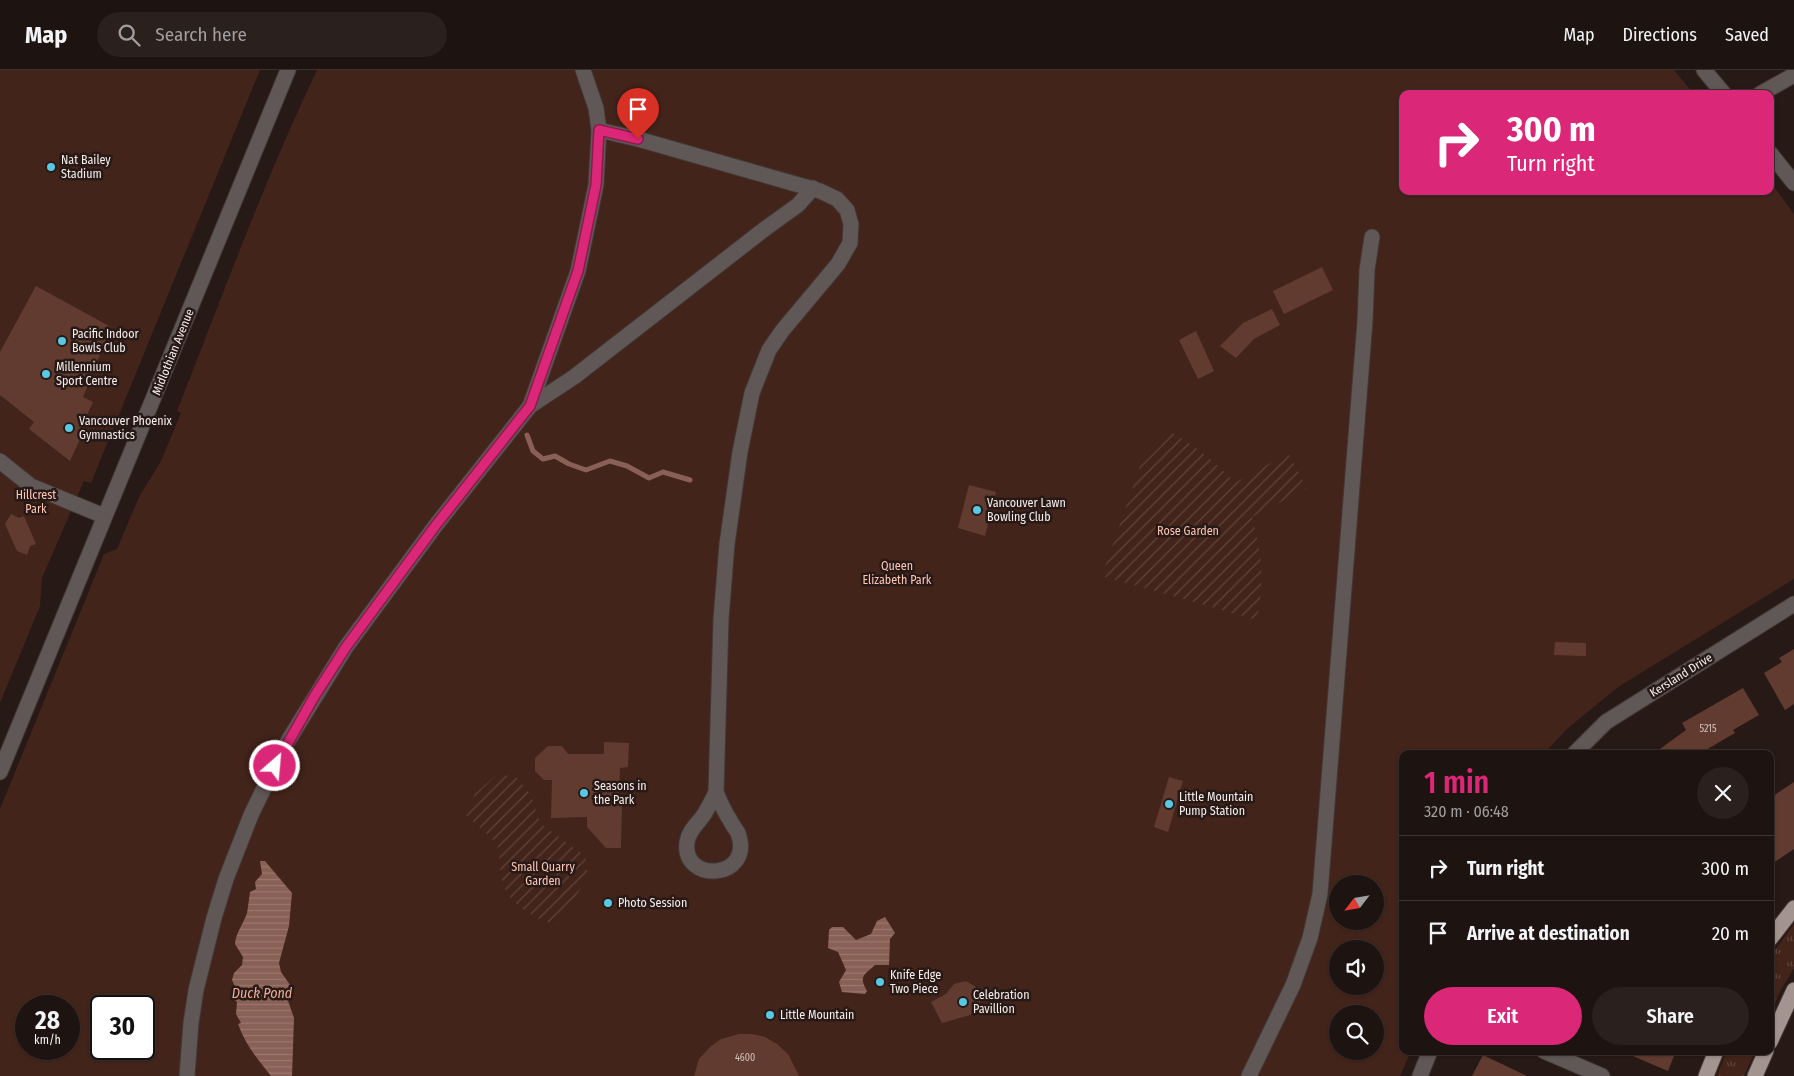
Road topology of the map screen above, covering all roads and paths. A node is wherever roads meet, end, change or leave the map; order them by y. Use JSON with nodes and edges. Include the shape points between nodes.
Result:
{"nodes":[{"id":1,"x":288,"y":70,"type":"edge"},
{"id":2,"x":583,"y":70,"type":"edge"},
{"id":3,"x":1704,"y":70,"type":"edge"},
{"id":4,"x":1794,"y":75,"type":"edge"},
{"id":5,"x":1721,"y":90,"type":"edge"},
{"id":6,"x":1767,"y":90,"type":"edge"},
{"id":7,"x":599,"y":130,"type":"junction"},
{"id":8,"x":1774,"y":157,"type":"edge"},
{"id":9,"x":1794,"y":184,"type":"edge"},
{"id":10,"x":813,"y":188,"type":"junction"},
{"id":11,"x":1372,"y":237,"type":"dead end"},
{"id":12,"x":530,"y":406,"type":"junction"},
{"id":13,"x":0,"y":461,"type":"edge"},
{"id":14,"x":104,"y":516,"type":"junction"},
{"id":15,"x":1794,"y":604,"type":"edge"},
{"id":16,"x":1578,"y":750,"type":"edge"},
{"id":17,"x":0,"y":772,"type":"edge"},
{"id":18,"x":716,"y":792,"type":"junction"},
{"id":19,"x":1794,"y":908,"type":"edge"},
{"id":20,"x":1774,"y":934,"type":"edge"},
{"id":21,"x":1794,"y":990,"type":"edge"},
{"id":22,"x":1774,"y":1033,"type":"edge"},
{"id":23,"x":1428,"y":1055,"type":"edge"},
{"id":24,"x":1553,"y":1055,"type":"edge"},
{"id":25,"x":1714,"y":1055,"type":"edge"},
{"id":26,"x":1764,"y":1055,"type":"edge"},
{"id":27,"x":188,"y":1076,"type":"edge"},
{"id":28,"x":1249,"y":1076,"type":"edge"},
{"id":29,"x":1420,"y":1076,"type":"edge"},
{"id":30,"x":1602,"y":1076,"type":"edge"},
{"id":31,"x":1706,"y":1076,"type":"edge"},
{"id":32,"x":1755,"y":1076,"type":"edge"}],
"edges":[{"from":1,"to":14,"type":"street","name":"Midlothian Avenue"},
{"from":2,"to":7,"type":"street","via":[[596,108]]},
{"from":3,"to":5,"type":"street"},
{"from":4,"to":6,"type":"street"},
{"from":7,"to":10,"type":"street"},
{"from":7,"to":12,"type":"street","via":[[596,185],[578,271]]},
{"from":8,"to":9,"type":"street"},
{"from":10,"to":12,"type":"street","via":[[798,205],[574,377]]},
{"from":10,"to":18,"type":"street","via":[[837,199],[847,210],[851,224],[850,243],[838,264],[777,337],[752,393],[727,544],[721,619]]},
{"from":11,"to":28,"type":"street","via":[[1320,894],[1310,938],[1293,985]]},
{"from":12,"to":27,"type":"street","via":[[346,647],[283,750],[251,814],[214,918],[196,990]]},
{"from":13,"to":14,"type":"street","via":[[31,486]]},
{"from":14,"to":17,"type":"street","name":"Midlothian Avenue"},
{"from":15,"to":16,"type":"street","name":"Kersland Drive","via":[[1606,722]]},
{"from":18,"to":18,"type":"street","via":[[686,844],[698,868],[716,872],[732,865],[741,850],[738,832]]},
{"from":19,"to":20,"type":"main road"},
{"from":21,"to":22,"type":"main road"},
{"from":23,"to":29,"type":"street"},
{"from":24,"to":30,"type":"street"},
{"from":25,"to":31,"type":"main road"},
{"from":26,"to":32,"type":"main road"}]}
